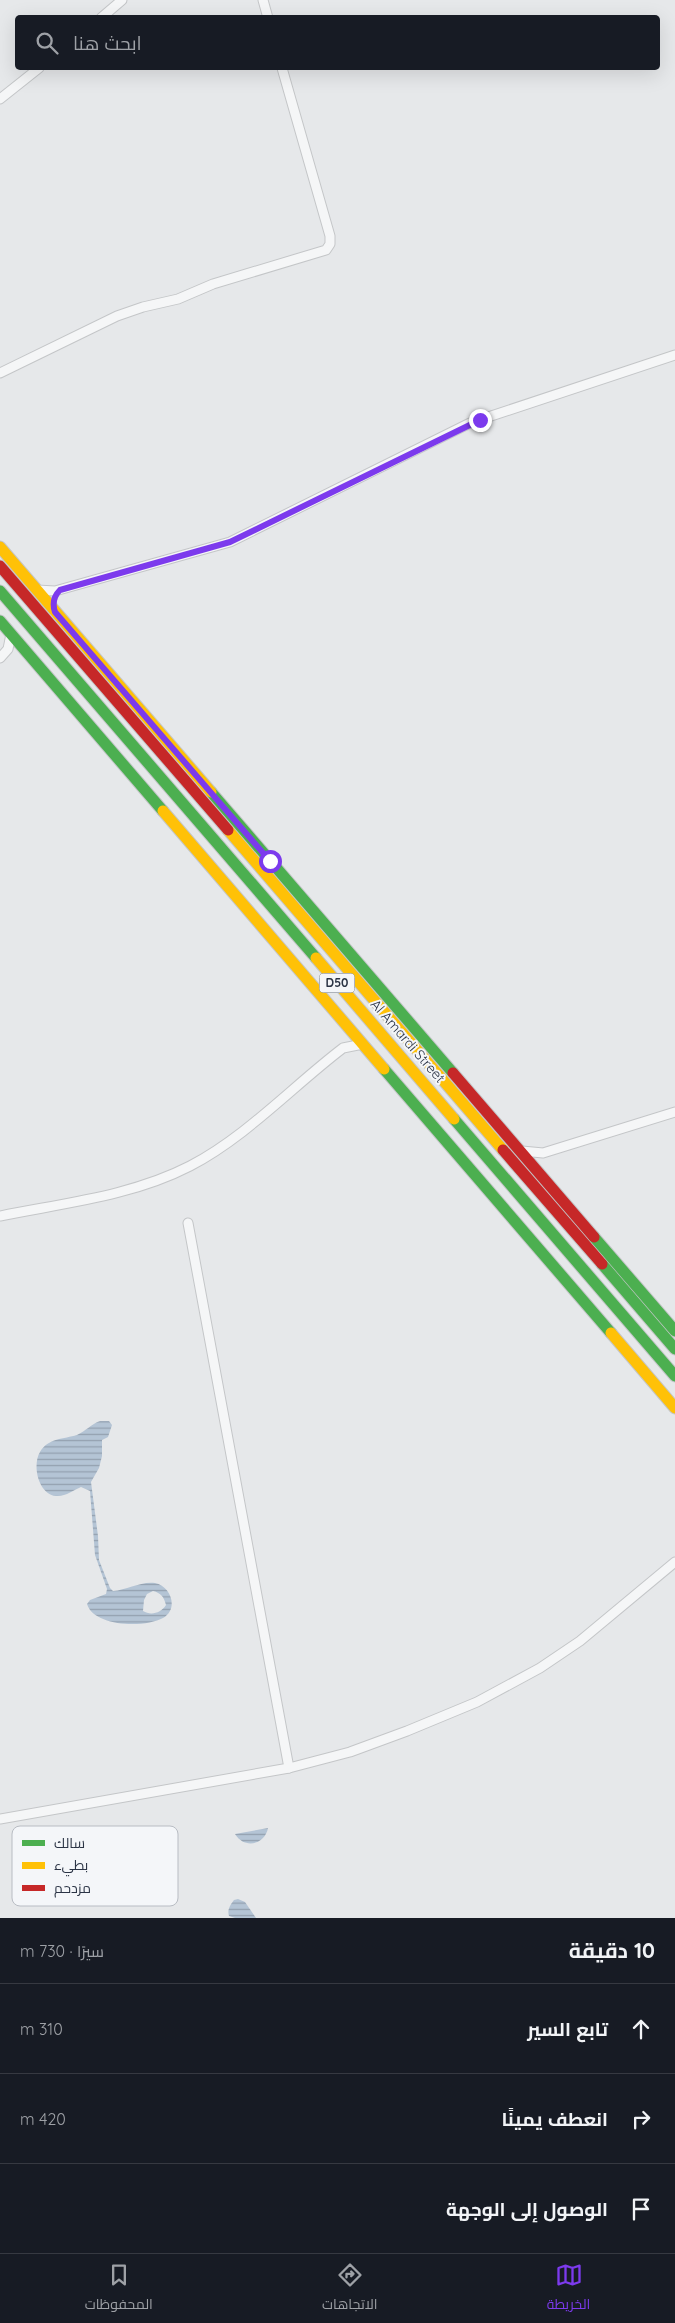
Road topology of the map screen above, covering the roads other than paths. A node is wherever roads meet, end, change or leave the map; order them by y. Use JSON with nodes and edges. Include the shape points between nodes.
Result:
{"nodes":[{"id":1,"x":122,"y":0,"type":"edge"},
{"id":2,"x":263,"y":0,"type":"edge"},
{"id":3,"x":104,"y":15,"type":"edge"},
{"id":4,"x":267,"y":15,"type":"edge"},
{"id":5,"x":36,"y":70,"type":"edge"},
{"id":6,"x":283,"y":70,"type":"edge"},
{"id":7,"x":0,"y":99,"type":"edge"},
{"id":8,"x":675,"y":355,"type":"edge"},
{"id":9,"x":0,"y":373,"type":"edge"},
{"id":10,"x":0,"y":547,"type":"edge"},
{"id":11,"x":0,"y":566,"type":"edge"},
{"id":12,"x":0,"y":590,"type":"edge"},
{"id":13,"x":37,"y":590,"type":"junction"},
{"id":14,"x":60,"y":590,"type":"junction"},
{"id":15,"x":55,"y":612,"type":"junction"},
{"id":16,"x":0,"y":621,"type":"edge"},
{"id":17,"x":11,"y":634,"type":"junction"},
{"id":18,"x":24,"y":649,"type":"junction"},
{"id":19,"x":3,"y":655,"type":"edge"},
{"id":20,"x":350,"y":1029,"type":"junction"},
{"id":21,"x":363,"y":1044,"type":"junction"},
{"id":22,"x":343,"y":1048,"type":"junction"},
{"id":23,"x":675,"y":1112,"type":"edge"},
{"id":24,"x":522,"y":1151,"type":"junction"},
{"id":25,"x":543,"y":1153,"type":"junction"},
{"id":26,"x":537,"y":1170,"type":"junction"},
{"id":27,"x":0,"y":1216,"type":"edge"},
{"id":28,"x":188,"y":1222,"type":"dead end"},
{"id":29,"x":675,"y":1331,"type":"edge"},
{"id":30,"x":675,"y":1348,"type":"edge"},
{"id":31,"x":675,"y":1376,"type":"edge"},
{"id":32,"x":675,"y":1408,"type":"edge"},
{"id":33,"x":675,"y":1562,"type":"edge"},
{"id":34,"x":289,"y":1768,"type":"junction"},
{"id":35,"x":0,"y":1819,"type":"edge"}],
"edges":[{"from":1,"to":3,"type":"street"},
{"from":2,"to":4,"type":"street"},
{"from":5,"to":7,"type":"street"},
{"from":6,"to":9,"type":"street","via":[[330,236],[326,250],[117,316]]},
{"from":8,"to":14,"type":"street","via":[[470,423],[223,544]]},
{"from":10,"to":13,"type":"street"},
{"from":11,"to":30,"type":"street","name":"Al Amardi Street","number":"D50"},
{"from":12,"to":31,"type":"street","name":"Al Amardi Street","number":"D50"},
{"from":13,"to":14,"type":"street"},
{"from":13,"to":15,"type":"street"},
{"from":14,"to":15,"type":"street","via":[[53,602]]},
{"from":15,"to":24,"type":"street"},
{"from":16,"to":17,"type":"street"},
{"from":17,"to":18,"type":"street"},
{"from":17,"to":19,"type":"street","via":[[11,642]]},
{"from":18,"to":19,"type":"street"},
{"from":18,"to":20,"type":"street"},
{"from":20,"to":21,"type":"street"},
{"from":20,"to":22,"type":"street","via":[[349,1039]]},
{"from":21,"to":22,"type":"street"},
{"from":21,"to":32,"type":"street"},
{"from":22,"to":27,"type":"street","via":[[224,1145],[190,1166],[133,1189]]},
{"from":23,"to":25,"type":"street"},
{"from":24,"to":25,"type":"street"},
{"from":24,"to":26,"type":"street"},
{"from":25,"to":26,"type":"street"},
{"from":26,"to":29,"type":"street"},
{"from":28,"to":34,"type":"street"},
{"from":33,"to":34,"type":"street","via":[[570,1648],[510,1685],[407,1731],[343,1754]]},
{"from":34,"to":35,"type":"street"}]}
